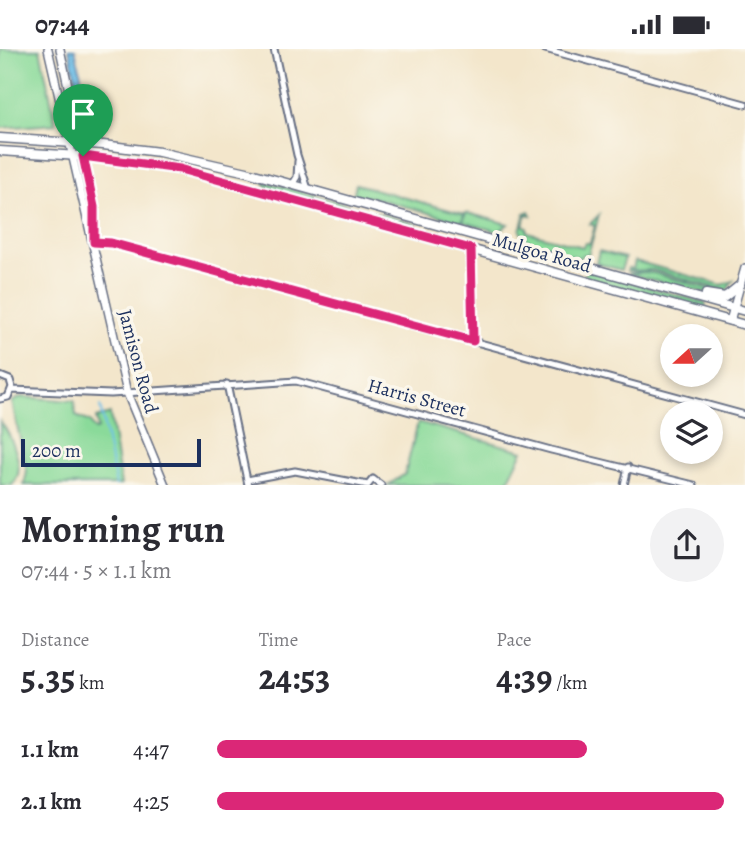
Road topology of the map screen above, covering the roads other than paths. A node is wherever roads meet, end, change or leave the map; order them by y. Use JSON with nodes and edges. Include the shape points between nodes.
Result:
{"nodes":[{"id":1,"x":48,"y":49,"type":"edge"},
{"id":2,"x":60,"y":49,"type":"edge"},
{"id":3,"x":274,"y":49,"type":"edge"},
{"id":4,"x":545,"y":49,"type":"edge"},
{"id":5,"x":745,"y":104,"type":"edge"},
{"id":6,"x":0,"y":138,"type":"edge"},
{"id":7,"x":68,"y":143,"type":"junction"},
{"id":8,"x":79,"y":143,"type":"junction"},
{"id":9,"x":0,"y":152,"type":"edge"},
{"id":10,"x":297,"y":155,"type":"junction"},
{"id":11,"x":71,"y":156,"type":"junction"},
{"id":12,"x":83,"y":156,"type":"junction"},
{"id":13,"x":291,"y":185,"type":"junction"},
{"id":14,"x":309,"y":190,"type":"junction"},
{"id":15,"x":94,"y":242,"type":"junction"},
{"id":16,"x":471,"y":249,"type":"junction"},
{"id":17,"x":745,"y":268,"type":"edge"},
{"id":18,"x":638,"y":282,"type":"junction"},
{"id":19,"x":740,"y":285,"type":"junction"},
{"id":20,"x":734,"y":307,"type":"junction"},
{"id":21,"x":745,"y":311,"type":"edge"},
{"id":22,"x":730,"y":321,"type":"junction"},
{"id":23,"x":745,"y":325,"type":"edge"},
{"id":24,"x":473,"y":341,"type":"junction"},
{"id":25,"x":0,"y":376,"type":"edge"},
{"id":26,"x":227,"y":384,"type":"junction"},
{"id":27,"x":12,"y":390,"type":"junction"},
{"id":28,"x":127,"y":393,"type":"junction"},
{"id":29,"x":0,"y":399,"type":"edge"},
{"id":30,"x":745,"y":415,"type":"edge"},
{"id":31,"x":628,"y":467,"type":"junction"},
{"id":32,"x":248,"y":483,"type":"edge"},
{"id":33,"x":165,"y":485,"type":"edge"},
{"id":34,"x":368,"y":485,"type":"edge"},
{"id":35,"x":381,"y":485,"type":"edge"},
{"id":36,"x":624,"y":485,"type":"edge"},
{"id":37,"x":694,"y":485,"type":"edge"}],
"edges":[{"from":1,"to":7,"type":"street","name":"Jamison Road"},
{"from":2,"to":8,"type":"street","name":"Jamison Road"},
{"from":3,"to":10,"type":"street"},
{"from":4,"to":5,"type":"street"},
{"from":6,"to":7,"type":"main road","name":"Mulgoa Road"},
{"from":7,"to":8,"type":"main road","name":"Mulgoa Road"},
{"from":7,"to":11,"type":"street","name":"Jamison Road"},
{"from":8,"to":12,"type":"street","name":"Jamison Road"},
{"from":8,"to":13,"type":"main road","name":"Mulgoa Road","via":[[159,152]]},
{"from":9,"to":11,"type":"main road","name":"Mulgoa Road"},
{"from":10,"to":13,"type":"street","via":[[298,175]]},
{"from":10,"to":14,"type":"street"},
{"from":11,"to":12,"type":"main road","name":"Mulgoa Road"},
{"from":11,"to":15,"type":"street","name":"Jamison Road"},
{"from":12,"to":15,"type":"street","name":"Jamison Road","via":[[94,207]]},
{"from":12,"to":16,"type":"main road","name":"Mulgoa Road","via":[[180,169]]},
{"from":13,"to":14,"type":"main road","name":"Mulgoa Road"},
{"from":14,"to":18,"type":"main road","name":"Mulgoa Road"},
{"from":15,"to":24,"type":"street"},
{"from":15,"to":28,"type":"street","name":"Jamison Road"},
{"from":16,"to":22,"type":"main road","name":"Mulgoa Road"},
{"from":16,"to":24,"type":"street"},
{"from":17,"to":19,"type":"street"},
{"from":18,"to":19,"type":"main road","via":[[656,281],[720,297]]},
{"from":18,"to":20,"type":"main road","name":"Mulgoa Road"},
{"from":19,"to":20,"type":"street"},
{"from":20,"to":21,"type":"main road","name":"Mulgoa Road"},
{"from":20,"to":22,"type":"street"},
{"from":22,"to":23,"type":"main road","name":"Mulgoa Road"},
{"from":24,"to":30,"type":"street"},
{"from":25,"to":27,"type":"street","via":[[10,380]]},
{"from":26,"to":28,"type":"street","name":"Harris Street"},
{"from":26,"to":31,"type":"street","name":"Harris Street","via":[[304,383]]},
{"from":26,"to":32,"type":"street"},
{"from":27,"to":28,"type":"street","name":"Harris Street"},
{"from":27,"to":29,"type":"street"},
{"from":28,"to":33,"type":"street","name":"Jamison Road"},
{"from":31,"to":36,"type":"street"},
{"from":31,"to":37,"type":"street","name":"Harris Street"},
{"from":32,"to":34,"type":"street","via":[[295,471]]},
{"from":34,"to":35,"type":"street","via":[[375,479]]}]}
